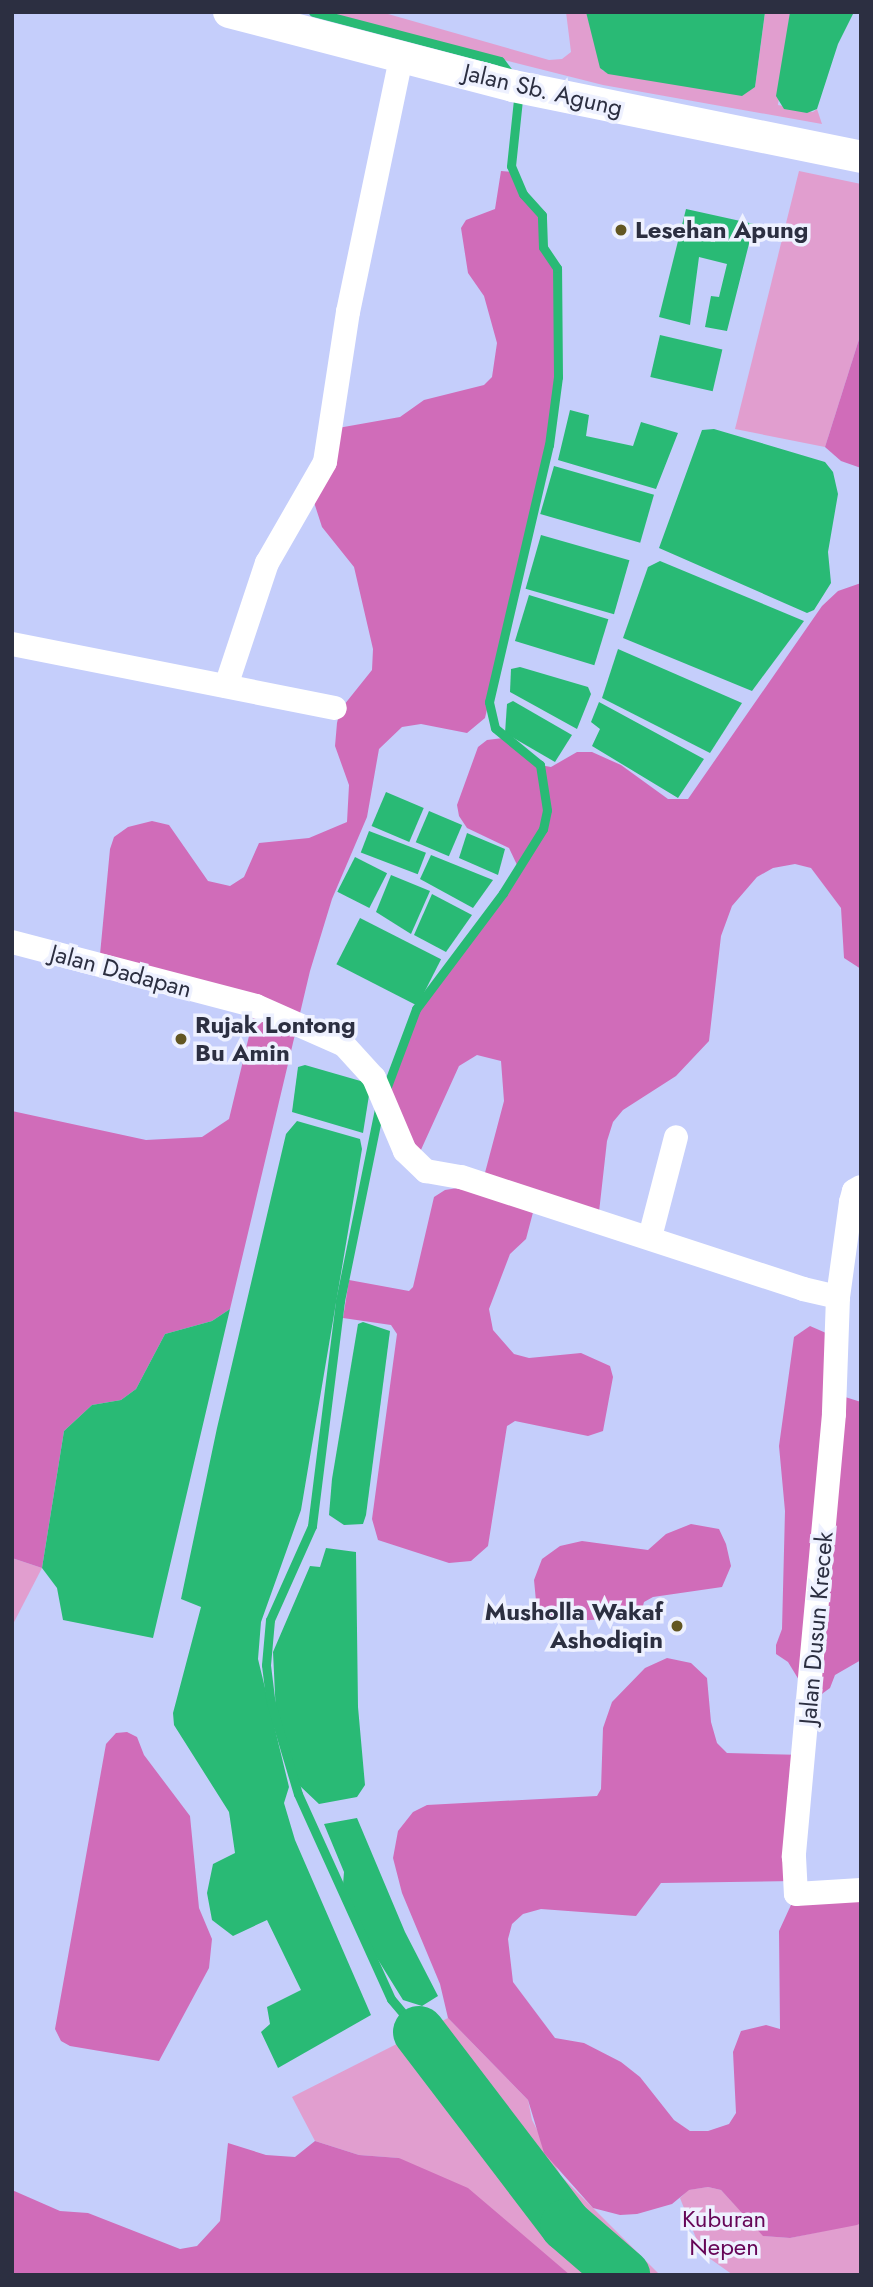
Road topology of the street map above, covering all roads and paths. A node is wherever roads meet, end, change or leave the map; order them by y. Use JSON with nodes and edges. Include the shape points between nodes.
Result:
{"nodes":[{"id":1,"x":229,"y":12,"type":"edge"},
{"id":2,"x":402,"y":54,"type":"junction"},
{"id":3,"x":861,"y":157,"type":"edge"},
{"id":4,"x":12,"y":644,"type":"edge"},
{"id":5,"x":226,"y":686,"type":"junction"},
{"id":6,"x":335,"y":708,"type":"dead end"},
{"id":7,"x":12,"y":942,"type":"edge"},
{"id":8,"x":676,"y":1137,"type":"dead end"},
{"id":9,"x":861,"y":1187,"type":"edge"},
{"id":10,"x":650,"y":1237,"type":"junction"},
{"id":11,"x":838,"y":1297,"type":"junction"},
{"id":12,"x":861,"y":1890,"type":"edge"}],
"edges":[{"from":1,"to":2,"type":"street","name":"Jalan Sb. Agung"},
{"from":2,"to":3,"type":"street","name":"Jalan Sb. Agung","via":[[513,86]]},
{"from":2,"to":5,"type":"street","via":[[348,312],[325,461],[267,563]]},
{"from":4,"to":5,"type":"street"},
{"from":5,"to":6,"type":"street"},
{"from":7,"to":10,"type":"street","name":"Jalan Dadapan","via":[[256,1006],[344,1045],[374,1079],[405,1151],[426,1171],[461,1177]]},
{"from":8,"to":10,"type":"street"},
{"from":9,"to":11,"type":"street","via":[[854,1191],[851,1202]]},
{"from":10,"to":11,"type":"street","name":"Jalan Dadapan"},
{"from":11,"to":12,"type":"street","name":"Jalan Dusun Krecek","via":[[827,1505],[794,1857],[796,1894]]}]}
